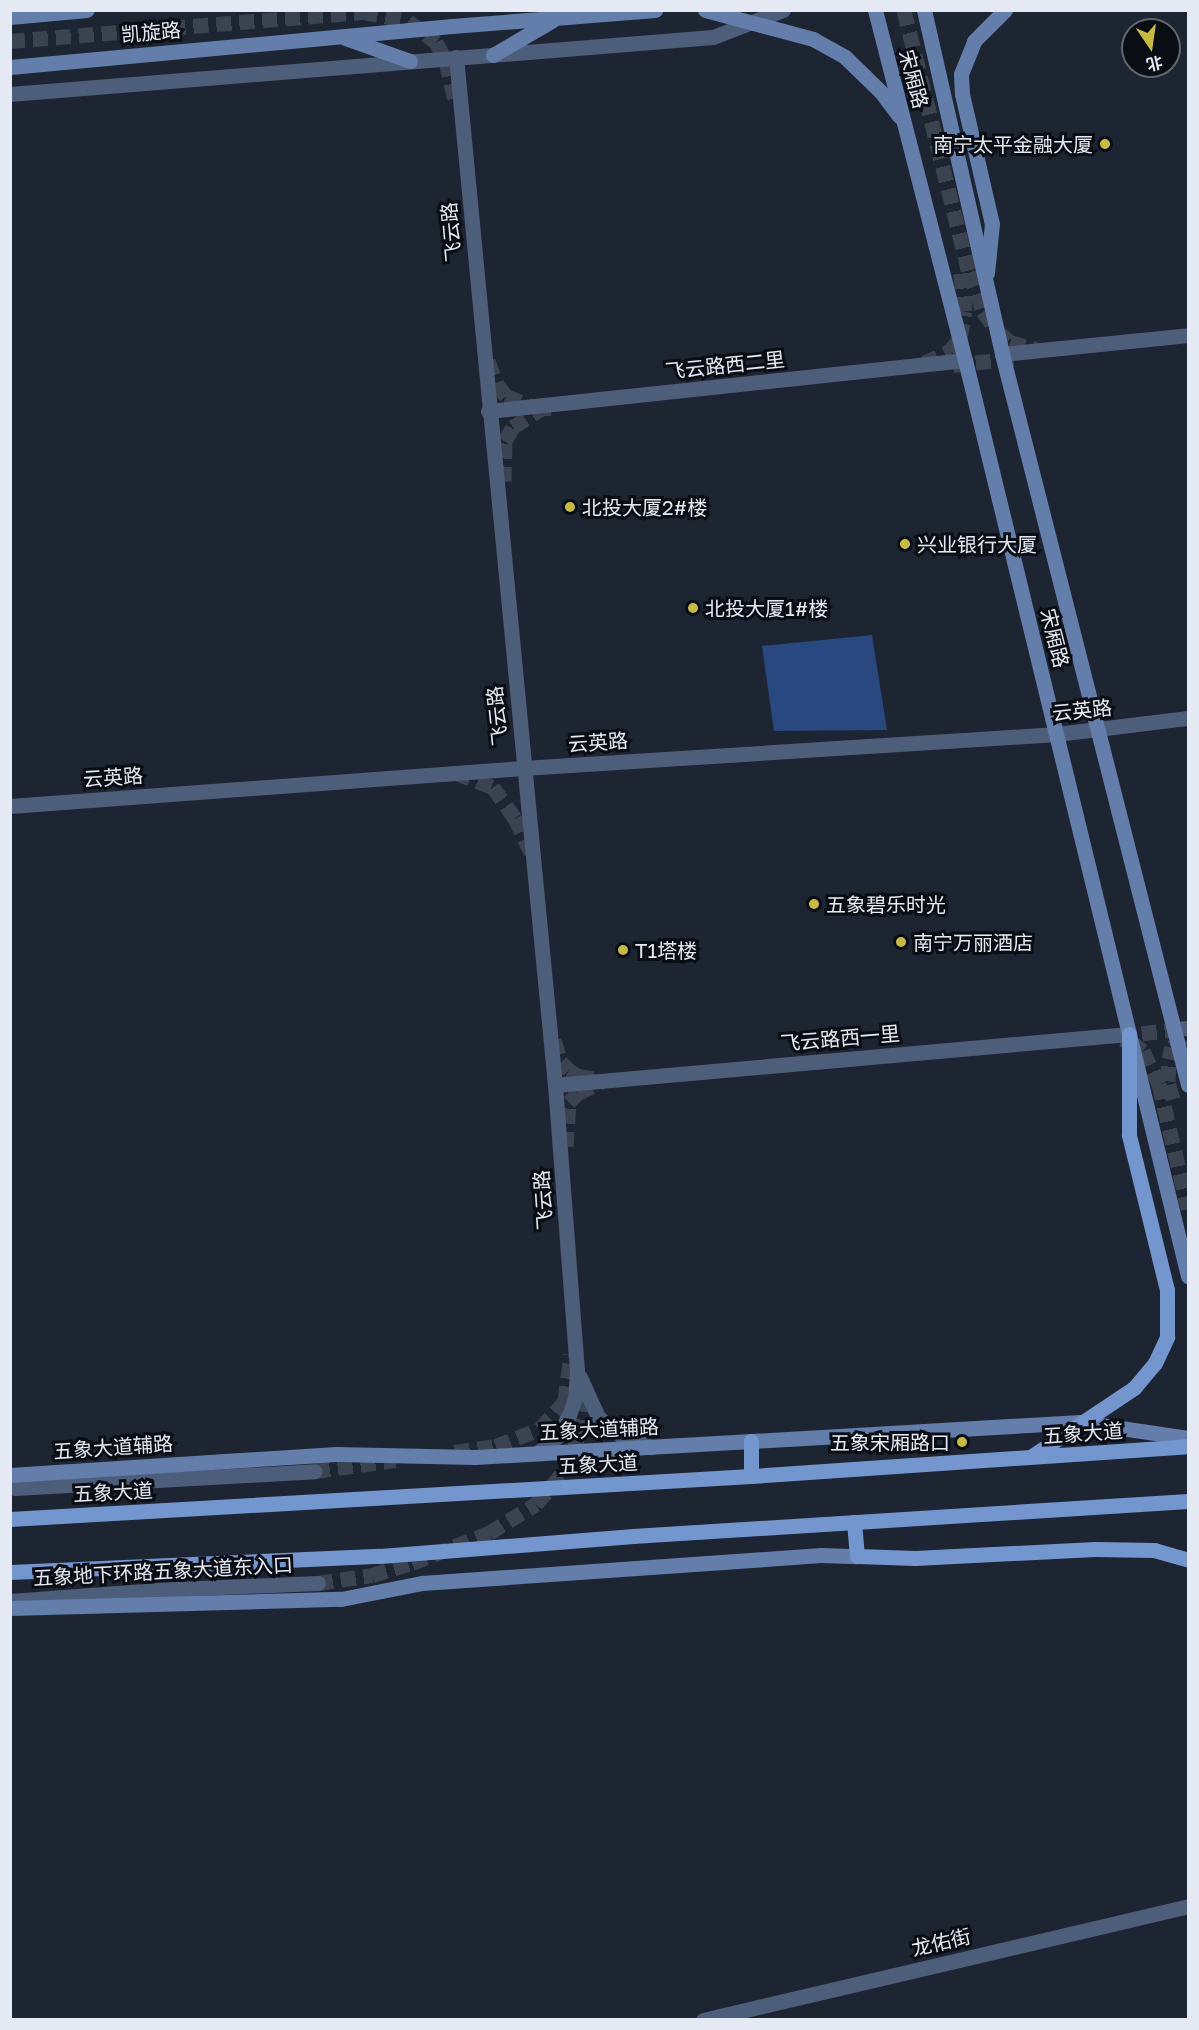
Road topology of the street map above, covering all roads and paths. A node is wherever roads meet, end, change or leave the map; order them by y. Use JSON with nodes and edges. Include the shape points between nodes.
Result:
{"nodes":[{"id":1,"x":87,"y":10,"type":"edge"},
{"id":2,"x":655,"y":10,"type":"edge"},
{"id":3,"x":705,"y":10,"type":"edge"},
{"id":4,"x":783,"y":10,"type":"edge"},
{"id":5,"x":875,"y":10,"type":"edge"},
{"id":6,"x":924,"y":10,"type":"edge"},
{"id":7,"x":1005,"y":10,"type":"edge"},
{"id":8,"x":10,"y":17,"type":"edge"},
{"id":9,"x":558,"y":18,"type":"junction"},
{"id":10,"x":752,"y":22,"type":"junction"},
{"id":11,"x":339,"y":36,"type":"junction"},
{"id":12,"x":494,"y":55,"type":"junction"},
{"id":13,"x":456,"y":57,"type":"junction"},
{"id":14,"x":410,"y":61,"type":"junction"},
{"id":15,"x":10,"y":66,"type":"edge"},
{"id":16,"x":10,"y":94,"type":"edge"},
{"id":17,"x":904,"y":123,"type":"junction"},
{"id":18,"x":986,"y":285,"type":"junction"},
{"id":19,"x":1188,"y":335,"type":"edge"},
{"id":20,"x":1002,"y":354,"type":"junction"},
{"id":21,"x":965,"y":360,"type":"junction"},
{"id":22,"x":488,"y":411,"type":"junction"},
{"id":23,"x":1188,"y":718,"type":"edge"},
{"id":24,"x":1099,"y":730,"type":"junction"},
{"id":25,"x":1057,"y":734,"type":"junction"},
{"id":26,"x":523,"y":768,"type":"junction"},
{"id":27,"x":10,"y":806,"type":"edge"},
{"id":28,"x":1181,"y":1028,"type":"edge"},
{"id":29,"x":1129,"y":1034,"type":"junction"},
{"id":30,"x":555,"y":1085,"type":"junction"},
{"id":31,"x":1188,"y":1085,"type":"edge"},
{"id":32,"x":1188,"y":1276,"type":"edge"},
{"id":33,"x":577,"y":1371,"type":"junction"},
{"id":34,"x":1080,"y":1422,"type":"junction"},
{"id":35,"x":1188,"y":1438,"type":"edge"},
{"id":36,"x":751,"y":1441,"type":"junction"},
{"id":37,"x":1188,"y":1446,"type":"edge"},
{"id":38,"x":652,"y":1447,"type":"junction"},
{"id":39,"x":537,"y":1453,"type":"junction"},
{"id":40,"x":1030,"y":1457,"type":"junction"},
{"id":41,"x":315,"y":1471,"type":"tunnel mouth"},
{"id":42,"x":10,"y":1475,"type":"edge"},
{"id":43,"x":751,"y":1476,"type":"junction"},
{"id":44,"x":10,"y":1486,"type":"edge"},
{"id":45,"x":1188,"y":1501,"type":"edge"},
{"id":46,"x":10,"y":1519,"type":"edge"},
{"id":47,"x":854,"y":1522,"type":"junction"},
{"id":48,"x":857,"y":1556,"type":"junction"},
{"id":49,"x":1188,"y":1560,"type":"edge"},
{"id":50,"x":18,"y":1571,"type":"edge"},
{"id":51,"x":10,"y":1580,"type":"edge"},
{"id":52,"x":318,"y":1583,"type":"tunnel mouth"},
{"id":53,"x":10,"y":1601,"type":"edge"},
{"id":54,"x":10,"y":1608,"type":"edge"},
{"id":55,"x":1188,"y":1906,"type":"edge"},
{"id":56,"x":703,"y":2019,"type":"edge"}],
"edges":[{"from":1,"to":8,"type":"main road"},
{"from":2,"to":9,"type":"main road","name":"凯旋路"},
{"from":3,"to":10,"type":"main road"},
{"from":4,"to":10,"type":"street"},
{"from":5,"to":17,"type":"main road","name":"宋厢路"},
{"from":6,"to":18,"type":"main road","name":"宋厢路"},
{"from":7,"to":18,"type":"main road","via":[[974,42],[961,74],[962,94],[993,224]]},
{"from":9,"to":11,"type":"main road","name":"凯旋路"},
{"from":9,"to":12,"type":"main road"},
{"from":10,"to":12,"type":"street","via":[[713,37]]},
{"from":10,"to":17,"type":"main road","via":[[813,39],[844,57],[881,92]]},
{"from":11,"to":14,"type":"main road"},
{"from":11,"to":15,"type":"main road","name":"凯旋路"},
{"from":12,"to":13,"type":"street"},
{"from":13,"to":14,"type":"street"},
{"from":13,"to":22,"type":"street","name":"飞云路"},
{"from":14,"to":16,"type":"street"},
{"from":17,"to":21,"type":"main road","name":"宋厢路"},
{"from":18,"to":20,"type":"main road","name":"宋厢路"},
{"from":19,"to":20,"type":"street"},
{"from":20,"to":24,"type":"main road","name":"宋厢路"},
{"from":21,"to":22,"type":"street","name":"飞云路西二里"},
{"from":21,"to":25,"type":"main road","name":"宋厢路"},
{"from":22,"to":26,"type":"street","name":"飞云路"},
{"from":23,"to":24,"type":"street","name":"云英路"},
{"from":24,"to":25,"type":"street","name":"云英路"},
{"from":24,"to":28,"type":"main road","name":"宋厢路"},
{"from":25,"to":26,"type":"street","name":"云英路"},
{"from":25,"to":29,"type":"main road","name":"宋厢路"},
{"from":26,"to":27,"type":"street","name":"云英路"},
{"from":26,"to":30,"type":"street","name":"飞云路"},
{"from":28,"to":31,"type":"main road","name":"宋厢路"},
{"from":29,"to":30,"type":"street","name":"飞云路西一里"},
{"from":29,"to":32,"type":"main road","name":"宋厢路"},
{"from":29,"to":34,"type":"main road","via":[[1129,1135],[1167,1290],[1167,1337],[1155,1363],[1134,1388]]},
{"from":30,"to":33,"type":"street","name":"飞云路"},
{"from":33,"to":38,"type":"street","name":"飞云路","via":[[598,1418],[620,1435]]},
{"from":33,"to":39,"type":"street","name":"飞云路","via":[[569,1415],[557,1437]]},
{"from":34,"to":35,"type":"main road","name":"五象大道辅路"},
{"from":34,"to":36,"type":"main road","name":"五象大道辅路"},
{"from":34,"to":40,"type":"main road"},
{"from":36,"to":38,"type":"main road","name":"五象大道辅路"},
{"from":36,"to":43,"type":"main road"},
{"from":37,"to":40,"type":"main road","name":"五象大道"},
{"from":38,"to":39,"type":"main road","name":"五象大道辅路"},
{"from":39,"to":42,"type":"main road","name":"五象大道辅路","via":[[336,1454]]},
{"from":40,"to":43,"type":"main road","name":"五象大道"},
{"from":41,"to":44,"type":"street"},
{"from":43,"to":46,"type":"main road","name":"五象大道"},
{"from":45,"to":47,"type":"main road"},
{"from":47,"to":48,"type":"main road"},
{"from":47,"to":50,"type":"main road","via":[[380,1556]]},
{"from":48,"to":49,"type":"main road","via":[[915,1558],[1095,1549],[1154,1550]]},
{"from":48,"to":54,"type":"main road","via":[[821,1555],[422,1583],[341,1599]]},
{"from":50,"to":51,"type":"main road"},
{"from":52,"to":53,"type":"street","name":"五象地下环路五象大道东入口"},
{"from":55,"to":56,"type":"street","name":"龙佑街"}]}
